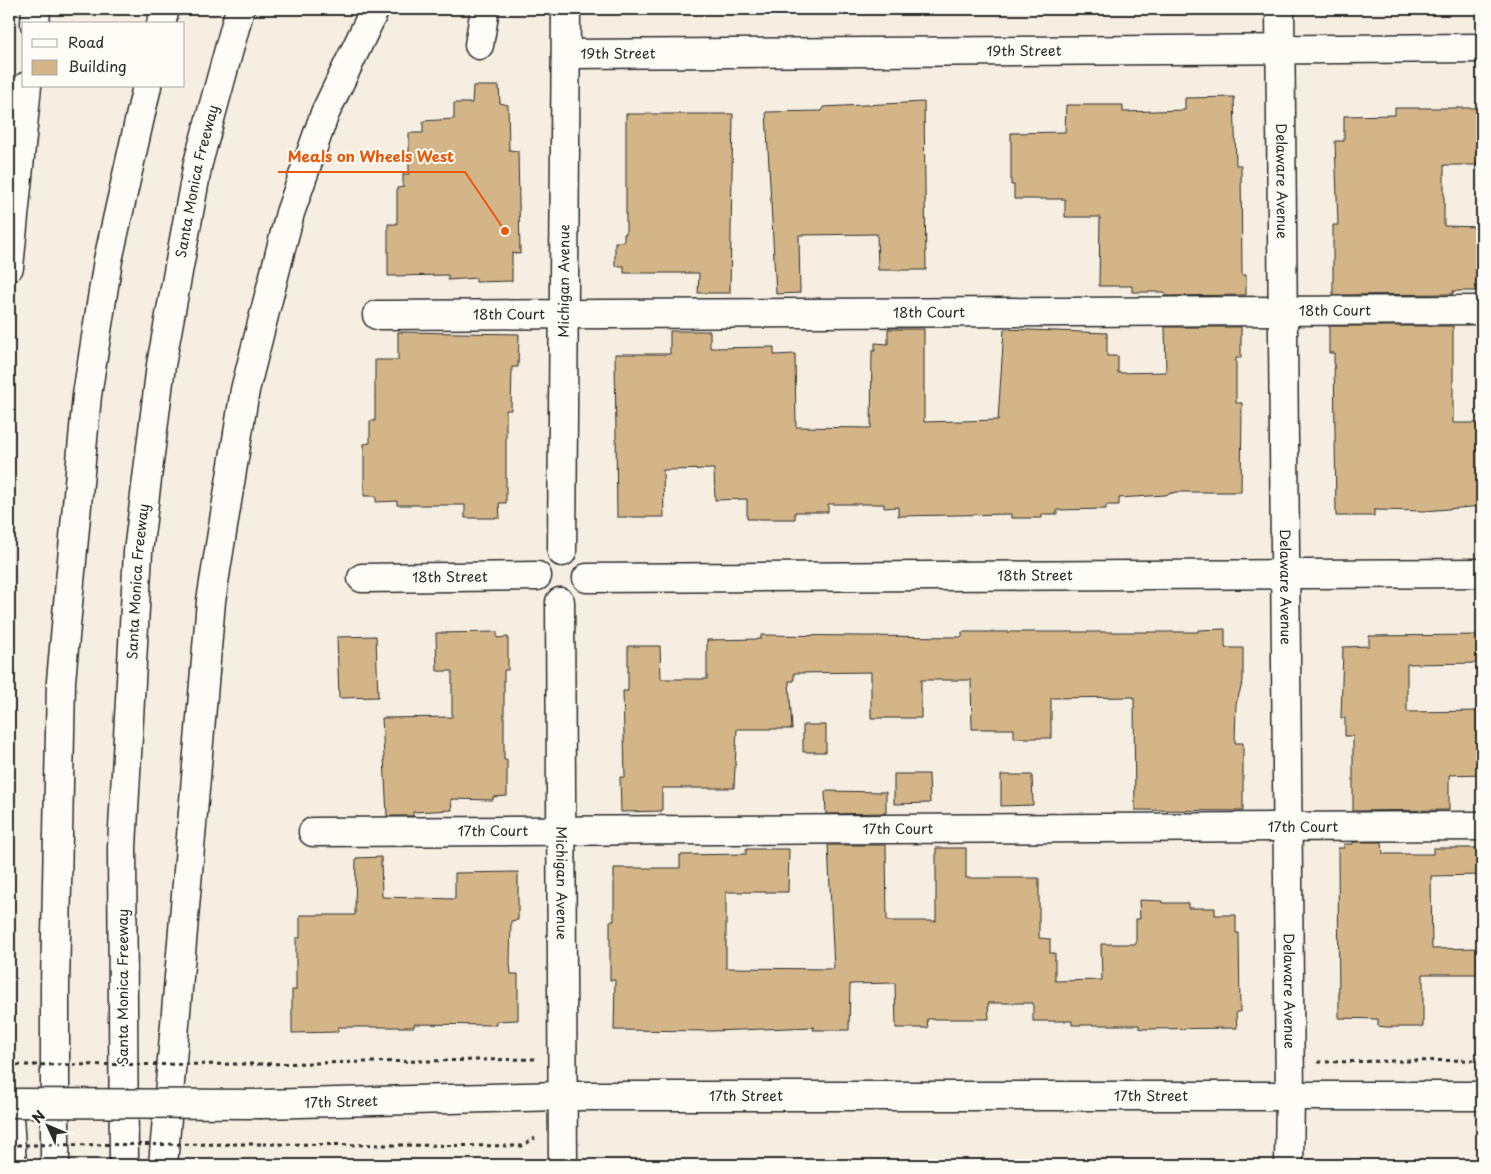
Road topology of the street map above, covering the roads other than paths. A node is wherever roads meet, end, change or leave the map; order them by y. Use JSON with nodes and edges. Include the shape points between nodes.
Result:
{"nodes":[{"id":1,"x":36,"y":9,"type":"edge"},
{"id":2,"x":165,"y":9,"type":"edge"},
{"id":3,"x":240,"y":9,"type":"edge"},
{"id":4,"x":374,"y":9,"type":"edge"},
{"id":5,"x":485,"y":9,"type":"edge"},
{"id":6,"x":566,"y":9,"type":"edge"},
{"id":7,"x":1280,"y":9,"type":"edge"},
{"id":8,"x":34,"y":22,"type":"edge"},
{"id":9,"x":162,"y":22,"type":"edge"},
{"id":10,"x":479,"y":45,"type":"dead end"},
{"id":11,"x":1482,"y":48,"type":"edge"},
{"id":12,"x":1280,"y":49,"type":"junction"},
{"id":13,"x":566,"y":54,"type":"junction"},
{"id":14,"x":27,"y":88,"type":"edge"},
{"id":15,"x":147,"y":88,"type":"edge"},
{"id":16,"x":9,"y":267,"type":"edge"},
{"id":17,"x":1482,"y":310,"type":"edge"},
{"id":18,"x":1284,"y":311,"type":"junction"},
{"id":19,"x":377,"y":315,"type":"dead end"},
{"id":20,"x":564,"y":316,"type":"junction"},
{"id":21,"x":562,"y":552,"type":"junction"},
{"id":22,"x":1482,"y":573,"type":"edge"},
{"id":23,"x":1284,"y":574,"type":"junction"},
{"id":24,"x":537,"y":576,"type":"junction"},
{"id":25,"x":362,"y":578,"type":"dead end"},
{"id":26,"x":588,"y":578,"type":"junction"},
{"id":27,"x":560,"y":602,"type":"junction"},
{"id":28,"x":1482,"y":826,"type":"edge"},
{"id":29,"x":1288,"y":827,"type":"junction"},
{"id":30,"x":561,"y":830,"type":"junction"},
{"id":31,"x":313,"y":832,"type":"dead end"},
{"id":32,"x":562,"y":1096,"type":"junction"},
{"id":33,"x":1290,"y":1096,"type":"junction"},
{"id":34,"x":1482,"y":1096,"type":"edge"},
{"id":35,"x":9,"y":1103,"type":"edge"},
{"id":36,"x":9,"y":1116,"type":"edge"},
{"id":37,"x":12,"y":1165,"type":"edge"},
{"id":38,"x":55,"y":1165,"type":"edge"},
{"id":39,"x":124,"y":1165,"type":"edge"},
{"id":40,"x":163,"y":1165,"type":"edge"},
{"id":41,"x":563,"y":1165,"type":"edge"},
{"id":42,"x":1289,"y":1165,"type":"edge"}],
"edges":[{"from":1,"to":8,"type":"main road"},
{"from":2,"to":9,"type":"main road"},
{"from":3,"to":39,"type":"main road","name":"Santa Monica Freeway","via":[[198,163],[161,365],[138,552],[122,847]]},
{"from":4,"to":40,"type":"main road","via":[[325,113],[290,213],[245,390],[211,601]]},
{"from":5,"to":10,"type":"main road"},
{"from":6,"to":13,"type":"main road","name":"Michigan Avenue"},
{"from":7,"to":12,"type":"main road","name":"Delaware Avenue"},
{"from":11,"to":12,"type":"main road","name":"19th Street"},
{"from":12,"to":13,"type":"main road","name":"19th Street"},
{"from":12,"to":18,"type":"main road","name":"Delaware Avenue"},
{"from":13,"to":20,"type":"main road","name":"Michigan Avenue"},
{"from":14,"to":16,"type":"main road"},
{"from":15,"to":38,"type":"main road","via":[[108,260],[87,395],[61,681]]},
{"from":17,"to":18,"type":"main road","name":"18th Court"},
{"from":18,"to":20,"type":"main road","name":"18th Court"},
{"from":18,"to":23,"type":"main road","name":"Delaware Avenue"},
{"from":19,"to":20,"type":"main road","name":"18th Court"},
{"from":20,"to":21,"type":"main road","name":"Michigan Avenue"},
{"from":21,"to":24,"type":"main road","via":[[546,558],[540,564]]},
{"from":21,"to":26,"type":"main road","via":[[577,557],[587,570]]},
{"from":22,"to":23,"type":"main road","name":"18th Street"},
{"from":23,"to":26,"type":"main road","name":"18th Street"},
{"from":23,"to":29,"type":"main road","name":"Delaware Avenue"},
{"from":24,"to":25,"type":"main road","name":"18th Street"},
{"from":24,"to":27,"type":"main road","via":[[545,596]]},
{"from":26,"to":27,"type":"main road","via":[[576,599]]},
{"from":27,"to":30,"type":"main road","name":"Michigan Avenue"},
{"from":28,"to":29,"type":"main road","name":"17th Court"},
{"from":29,"to":30,"type":"main road","name":"17th Court"},
{"from":29,"to":33,"type":"main road","name":"Delaware Avenue"},
{"from":30,"to":31,"type":"main road","name":"17th Court"},
{"from":30,"to":32,"type":"main road","name":"Michigan Avenue"},
{"from":32,"to":33,"type":"main road","name":"17th Street"},
{"from":32,"to":35,"type":"main road","name":"17th Street","bridge":true,"via":[[262,1104]]},
{"from":32,"to":41,"type":"main road","name":"Michigan Avenue"},
{"from":33,"to":34,"type":"main road","name":"17th Street"},
{"from":33,"to":42,"type":"main road","name":"Delaware Avenue"},
{"from":36,"to":37,"type":"main road"}]}
